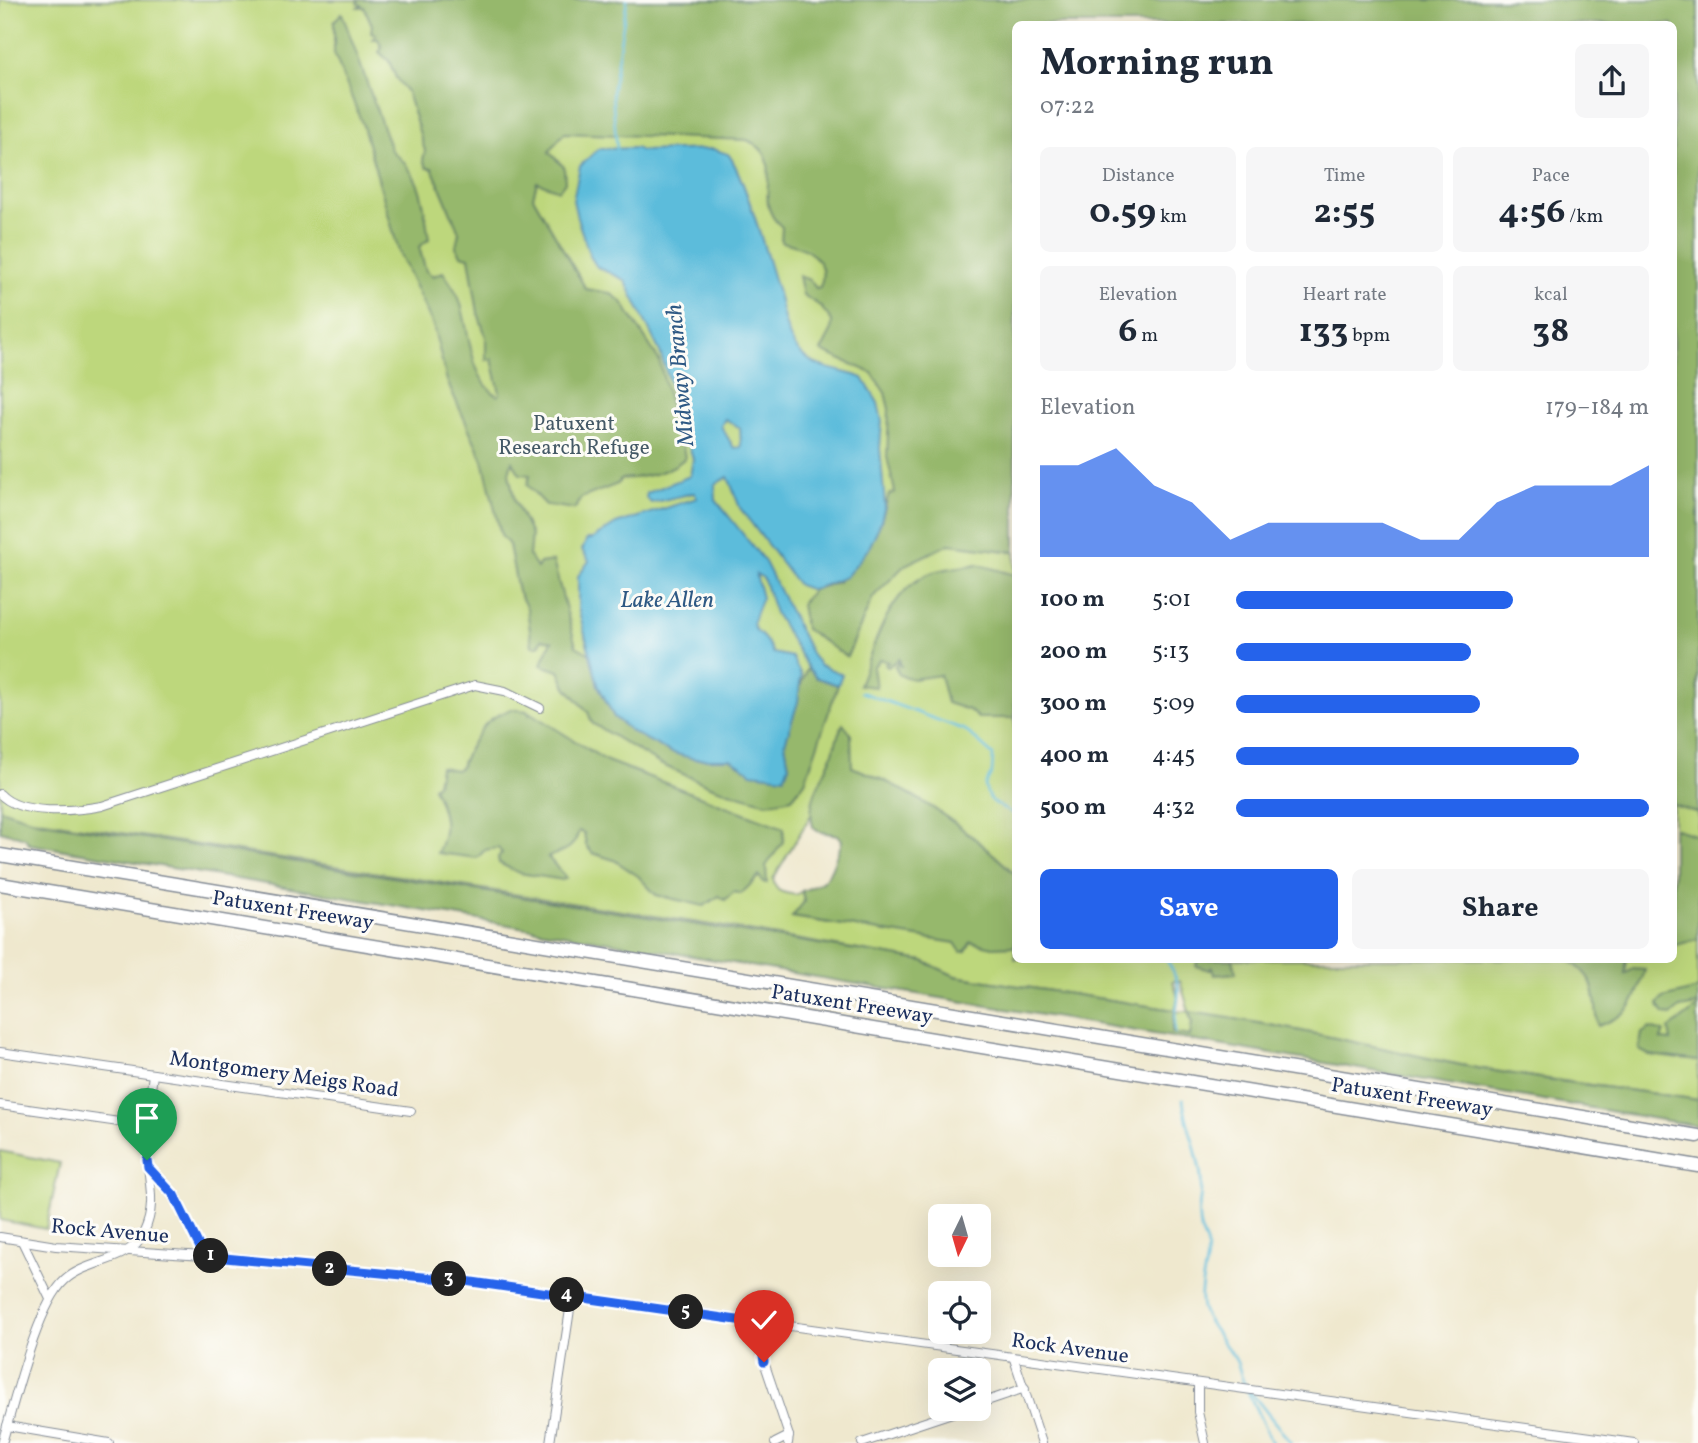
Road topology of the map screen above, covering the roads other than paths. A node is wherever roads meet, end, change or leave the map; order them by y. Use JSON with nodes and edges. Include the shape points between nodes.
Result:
{"nodes":[{"id":1,"x":540,"y":708,"type":"dead end"},
{"id":2,"x":0,"y":794,"type":"edge"},
{"id":3,"x":0,"y":855,"type":"edge"},
{"id":4,"x":0,"y":884,"type":"edge"},
{"id":5,"x":0,"y":1052,"type":"edge"},
{"id":6,"x":153,"y":1074,"type":"junction"},
{"id":7,"x":0,"y":1105,"type":"edge"},
{"id":8,"x":411,"y":1111,"type":"dead end"},
{"id":9,"x":147,"y":1126,"type":"junction"},
{"id":10,"x":1698,"y":1136,"type":"edge"},
{"id":11,"x":1698,"y":1166,"type":"edge"},
{"id":12,"x":148,"y":1167,"type":"junction"},
{"id":13,"x":0,"y":1237,"type":"edge"},
{"id":14,"x":22,"y":1241,"type":"junction"},
{"id":15,"x":127,"y":1252,"type":"junction"},
{"id":16,"x":204,"y":1256,"type":"junction"},
{"id":17,"x":572,"y":1296,"type":"junction"},
{"id":18,"x":50,"y":1299,"type":"junction"},
{"id":19,"x":758,"y":1323,"type":"junction"},
{"id":20,"x":1016,"y":1363,"type":"junction"},
{"id":21,"x":1198,"y":1384,"type":"junction"},
{"id":22,"x":1025,"y":1388,"type":"junction"},
{"id":23,"x":991,"y":1400,"type":"edge"},
{"id":24,"x":928,"y":1421,"type":"edge"},
{"id":25,"x":7,"y":1426,"type":"junction"},
{"id":26,"x":788,"y":1439,"type":"edge"},
{"id":27,"x":2,"y":1443,"type":"edge"},
{"id":28,"x":108,"y":1443,"type":"edge"},
{"id":29,"x":550,"y":1443,"type":"edge"},
{"id":30,"x":775,"y":1443,"type":"edge"},
{"id":31,"x":796,"y":1443,"type":"edge"},
{"id":32,"x":862,"y":1443,"type":"edge"},
{"id":33,"x":1042,"y":1443,"type":"edge"},
{"id":34,"x":1205,"y":1443,"type":"edge"},
{"id":35,"x":1634,"y":1443,"type":"edge"}],
"edges":[{"from":1,"to":2,"type":"street","via":[[505,691],[475,685],[102,806],[52,811],[15,804]]},
{"from":3,"to":10,"type":"highway","name":"Patuxent Freeway"},
{"from":4,"to":11,"type":"highway","name":"Patuxent Freeway"},
{"from":5,"to":6,"type":"street","name":"Montgomery Meigs Road"},
{"from":6,"to":8,"type":"street","name":"Montgomery Meigs Road"},
{"from":6,"to":9,"type":"street","name":"Montgomery Meigs Road"},
{"from":7,"to":9,"type":"street"},
{"from":9,"to":12,"type":"street","name":"Montgomery Meigs Road"},
{"from":12,"to":15,"type":"street","name":"Montgomery Meigs Road","via":[[153,1204],[149,1221],[137,1245]]},
{"from":12,"to":16,"type":"street","via":[[174,1195]]},
{"from":13,"to":14,"type":"street","name":"Rock Avenue"},
{"from":14,"to":15,"type":"street","name":"Rock Avenue"},
{"from":14,"to":18,"type":"street"},
{"from":15,"to":16,"type":"street","name":"Rock Avenue"},
{"from":15,"to":18,"type":"street","via":[[74,1272]]},
{"from":16,"to":17,"type":"street","name":"Rock Avenue"},
{"from":17,"to":19,"type":"street","name":"Rock Avenue"},
{"from":17,"to":29,"type":"street"},
{"from":18,"to":25,"type":"street"},
{"from":19,"to":20,"type":"street","name":"Rock Avenue"},
{"from":19,"to":26,"type":"street","via":[[760,1350]]},
{"from":20,"to":21,"type":"street","name":"Rock Avenue"},
{"from":20,"to":22,"type":"street"},
{"from":21,"to":34,"type":"street"},
{"from":21,"to":35,"type":"street","name":"Rock Avenue"},
{"from":22,"to":23,"type":"street"},
{"from":22,"to":33,"type":"street"},
{"from":24,"to":32,"type":"street"},
{"from":25,"to":27,"type":"street"},
{"from":25,"to":28,"type":"street"},
{"from":26,"to":30,"type":"street"},
{"from":26,"to":31,"type":"street"}]}
